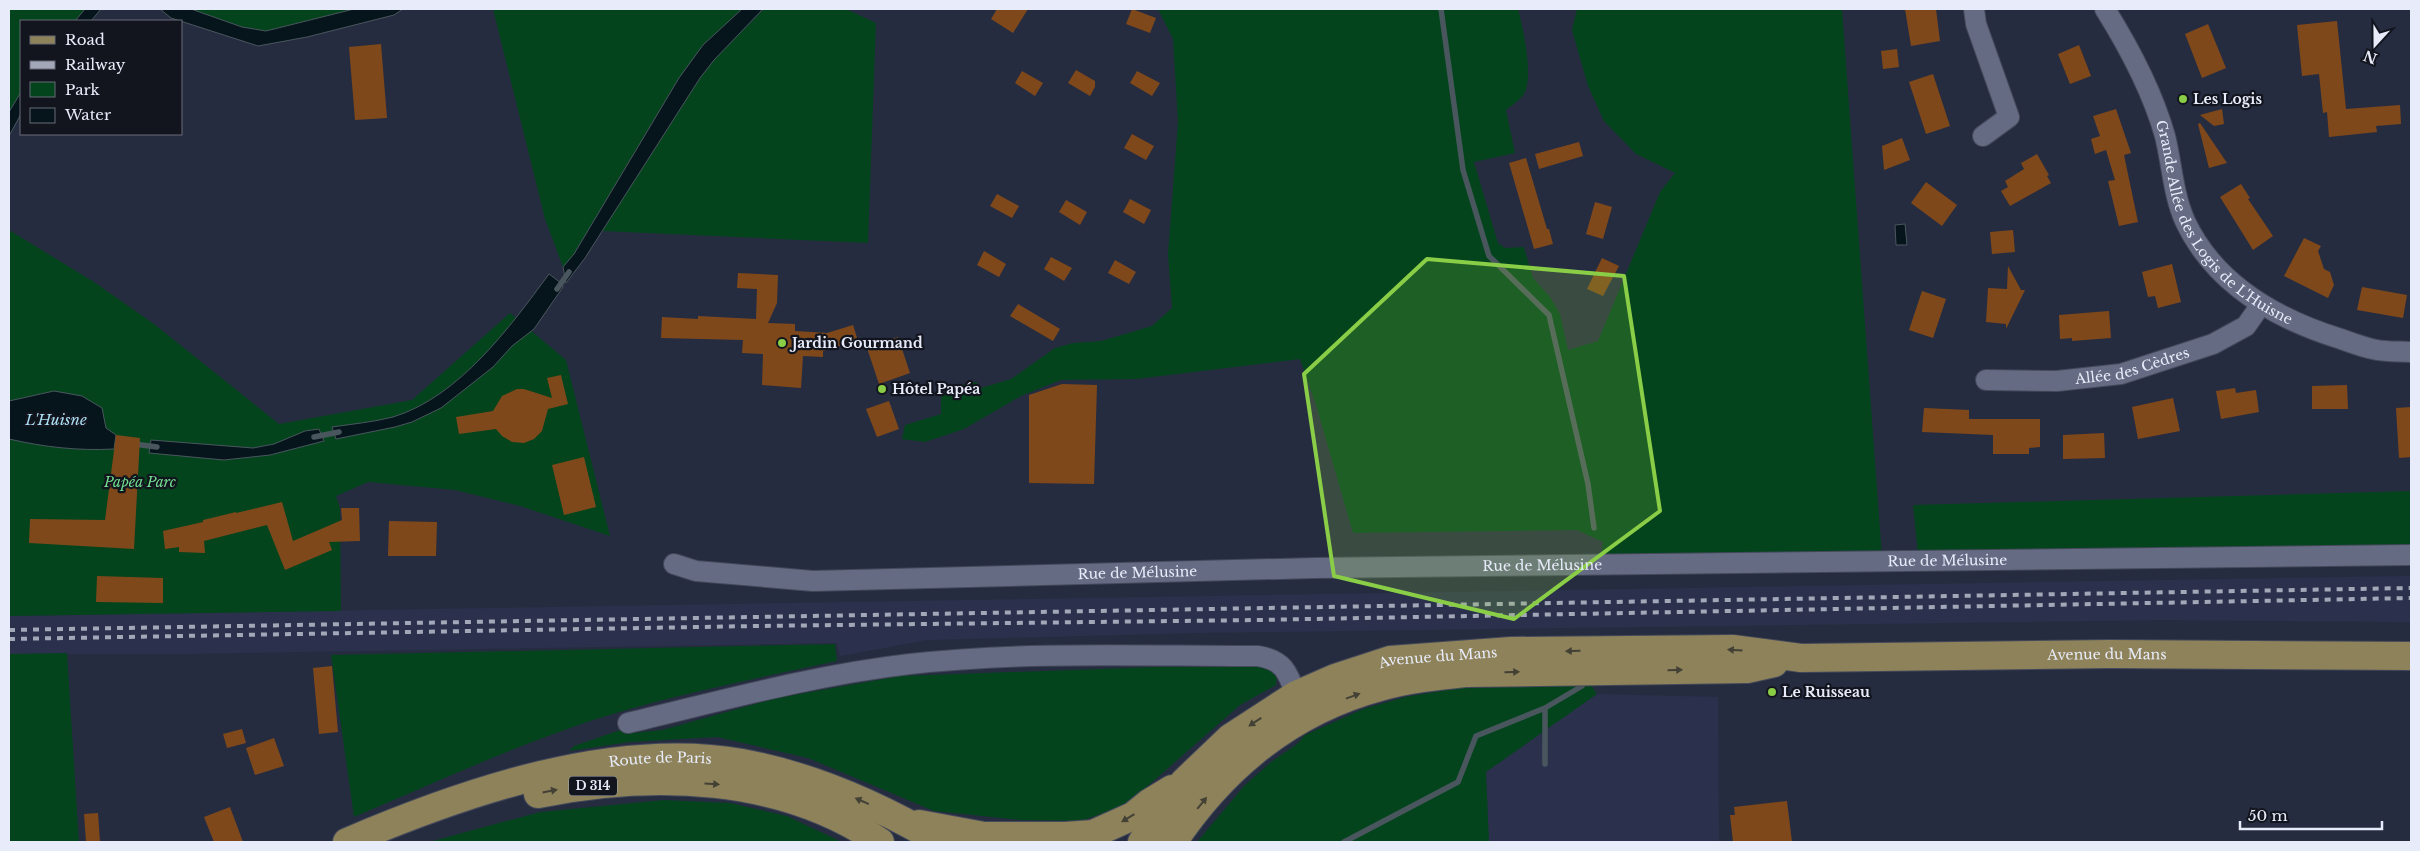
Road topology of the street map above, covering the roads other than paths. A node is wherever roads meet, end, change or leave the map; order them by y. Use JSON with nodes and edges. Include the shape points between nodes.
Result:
{"nodes":[{"id":1,"x":1974,"y":9,"type":"edge"},
{"id":2,"x":2105,"y":9,"type":"edge"},
{"id":3,"x":1983,"y":136,"type":"dead end"},
{"id":4,"x":2260,"y":306,"type":"junction"},
{"id":5,"x":2411,"y":352,"type":"edge"},
{"id":6,"x":1986,"y":380,"type":"dead end"},
{"id":7,"x":2411,"y":556,"type":"edge"},
{"id":8,"x":674,"y":564,"type":"dead end"},
{"id":9,"x":2411,"y":656,"type":"edge"},
{"id":10,"x":1801,"y":658,"type":"junction"},
{"id":11,"x":1296,"y":695,"type":"junction"},
{"id":12,"x":628,"y":723,"type":"dead end"},
{"id":13,"x":1184,"y":782,"type":"junction"},
{"id":14,"x":906,"y":821,"type":"junction"},
{"id":15,"x":347,"y":842,"type":"edge"},
{"id":16,"x":387,"y":842,"type":"edge"},
{"id":17,"x":880,"y":842,"type":"edge"},
{"id":18,"x":941,"y":842,"type":"edge"},
{"id":19,"x":1142,"y":842,"type":"edge"},
{"id":20,"x":1173,"y":842,"type":"edge"}],
"edges":[{"from":1,"to":3,"type":"street","via":[[1976,24],[2009,117]]},
{"from":2,"to":4,"type":"street","name":"Grande Allée des Logis de L'Huisne","via":[[2132,51],[2152,97],[2185,221],[2227,280]]},
{"from":4,"to":5,"type":"street","name":"Grande Allée des Logis de L'Huisne","via":[[2319,332],[2360,345],[2377,350]]},
{"from":4,"to":6,"type":"street","name":"Allée des Cèdres","via":[[2246,326],[2213,344],[2121,374],[2057,381]]},
{"from":7,"to":8,"type":"street","name":"Rue de Mélusine","via":[[1315,568],[813,582],[696,571]]},
{"from":9,"to":10,"type":"main road","name":"Avenue du Mans","via":[[2110,654]]},
{"from":10,"to":11,"type":"main road","name":"Avenue du Mans","one_way":true,"via":[[1733,649],[1511,651],[1425,657],[1390,660]]},
{"from":20,"to":10,"type":"main road","name":"Avenue du Mans","one_way":true,"via":[[1204,800],[1235,766],[1260,746],[1308,715],[1380,686],[1467,673],[1747,669]]},
{"from":11,"to":12,"type":"street","via":[[1289,676],[1281,666],[1271,658],[1258,656],[963,659],[908,664],[782,686]]},
{"from":11,"to":13,"type":"main road","name":"Avenue du Mans","one_way":true,"via":[[1230,738]]},
{"from":13,"to":14,"type":"main road","one_way":true,"via":[[1149,802],[1133,816],[1093,834],[984,836]]},
{"from":13,"to":19,"type":"main road","name":"Avenue du Mans"},
{"from":14,"to":15,"type":"main road","name":"Route de Paris","number":"D 314","one_way":true,"via":[[784,772],[741,763],[658,759],[612,762],[527,777],[443,803]]},
{"from":14,"to":18,"type":"main road","name":"Route de Paris","number":"D 314"},
{"from":16,"to":17,"type":"main road","name":"Route de Paris","number":"D 314","one_way":true,"via":[[510,800],[561,789],[656,781],[739,786],[775,794],[834,816]]}]}
